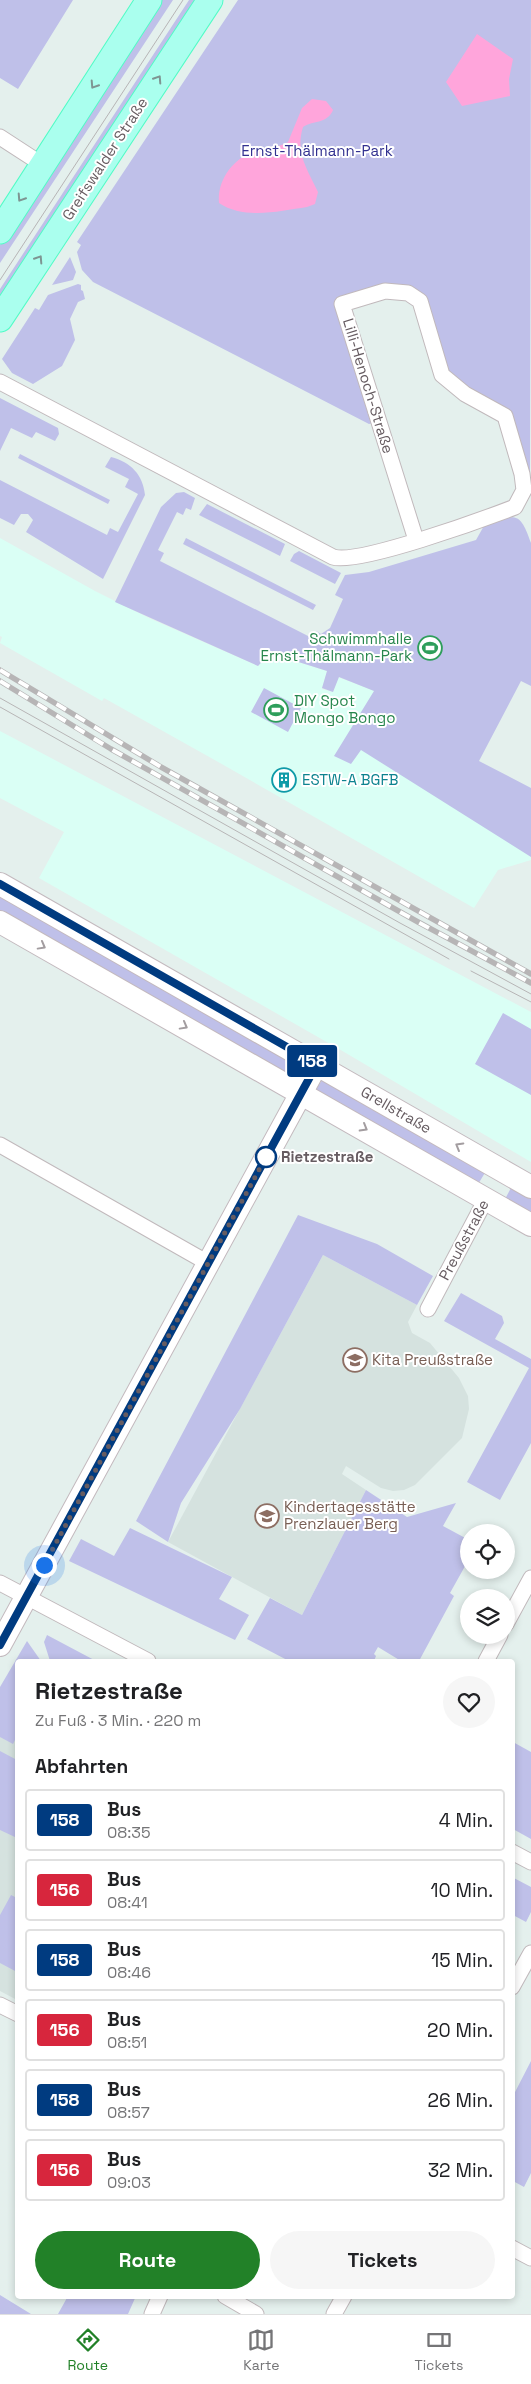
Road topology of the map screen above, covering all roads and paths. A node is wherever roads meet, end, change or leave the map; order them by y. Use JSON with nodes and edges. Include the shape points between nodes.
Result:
{"nodes":[{"id":1,"x":148,"y":0,"type":"edge"},
{"id":2,"x":210,"y":0,"type":"edge"},
{"id":3,"x":0,"y":137,"type":"edge"},
{"id":4,"x":43,"y":164,"type":"junction"},
{"id":5,"x":0,"y":232,"type":"edge"},
{"id":6,"x":0,"y":319,"type":"edge"},
{"id":7,"x":0,"y":382,"type":"edge"},
{"id":8,"x":416,"y":540,"type":"junction"},
{"id":9,"x":0,"y":884,"type":"edge"},
{"id":10,"x":0,"y":922,"type":"edge"},
{"id":11,"x":317,"y":1064,"type":"junction"},
{"id":12,"x":301,"y":1092,"type":"junction"},
{"id":13,"x":0,"y":1145,"type":"edge"},
{"id":14,"x":501,"y":1171,"type":"junction"},
{"id":15,"x":531,"y":1188,"type":"edge"},
{"id":16,"x":486,"y":1199,"type":"junction"},
{"id":17,"x":531,"y":1225,"type":"edge"},
{"id":18,"x":208,"y":1263,"type":"junction"},
{"id":19,"x":428,"y":1309,"type":"dead end"},
{"id":20,"x":531,"y":1578,"type":"edge"},
{"id":21,"x":0,"y":1583,"type":"edge"},
{"id":22,"x":26,"y":1597,"type":"junction"},
{"id":23,"x":515,"y":1607,"type":"edge"},
{"id":24,"x":495,"y":1644,"type":"edge"},
{"id":25,"x":0,"y":1645,"type":"edge"},
{"id":26,"x":144,"y":1659,"type":"edge"},
{"id":27,"x":487,"y":1659,"type":"edge"},
{"id":28,"x":515,"y":1854,"type":"edge"},
{"id":29,"x":531,"y":1862,"type":"edge"},
{"id":30,"x":531,"y":1953,"type":"edge"},
{"id":31,"x":515,"y":1982,"type":"edge"},
{"id":32,"x":0,"y":2004,"type":"edge"},
{"id":33,"x":15,"y":2012,"type":"edge"},
{"id":34,"x":515,"y":2250,"type":"edge"},
{"id":35,"x":531,"y":2258,"type":"edge"},
{"id":36,"x":159,"y":2299,"type":"edge"},
{"id":37,"x":230,"y":2299,"type":"edge"},
{"id":38,"x":342,"y":2299,"type":"edge"},
{"id":39,"x":152,"y":2314,"type":"edge"},
{"id":40,"x":256,"y":2314,"type":"edge"},
{"id":41,"x":334,"y":2314,"type":"edge"}],
"edges":[{"from":1,"to":4,"type":"main road","one_way":true},
{"from":6,"to":2,"type":"main road","name":"Greifswalder Straße","one_way":true},
{"from":3,"to":4,"type":"street"},
{"from":4,"to":5,"type":"main road","one_way":true},
{"from":7,"to":8,"type":"street","name":"Lilli-Henoch-Straße","via":[[333,557],[364,556]]},
{"from":8,"to":8,"type":"street","name":"Lilli-Henoch-Straße","via":[[515,507],[524,490],[505,416],[465,394],[442,375],[420,301],[408,293],[385,291],[342,304]]},
{"from":9,"to":11,"type":"street","name":"Grellstraße"},
{"from":10,"to":12,"type":"street","one_way":true},
{"from":11,"to":12,"type":"street"},
{"from":14,"to":11,"type":"street","name":"Grellstraße","one_way":true},
{"from":12,"to":16,"type":"street","one_way":true},
{"from":12,"to":18,"type":"street"},
{"from":13,"to":18,"type":"street"},
{"from":14,"to":15,"type":"street","name":"Grellstraße"},
{"from":14,"to":16,"type":"street","name":"Preußstraße"},
{"from":16,"to":17,"type":"street"},
{"from":16,"to":19,"type":"street","name":"Preußstraße"},
{"from":18,"to":22,"type":"street"},
{"from":20,"to":23,"type":"street"},
{"from":21,"to":22,"type":"street"},
{"from":22,"to":25,"type":"street"},
{"from":22,"to":26,"type":"street"},
{"from":24,"to":27,"type":"street"},
{"from":28,"to":29,"type":"street"},
{"from":30,"to":31,"type":"street"},
{"from":32,"to":33,"type":"street"},
{"from":34,"to":35,"type":"street"},
{"from":36,"to":39,"type":"street"},
{"from":37,"to":40,"type":"street"},
{"from":38,"to":41,"type":"street"}]}
